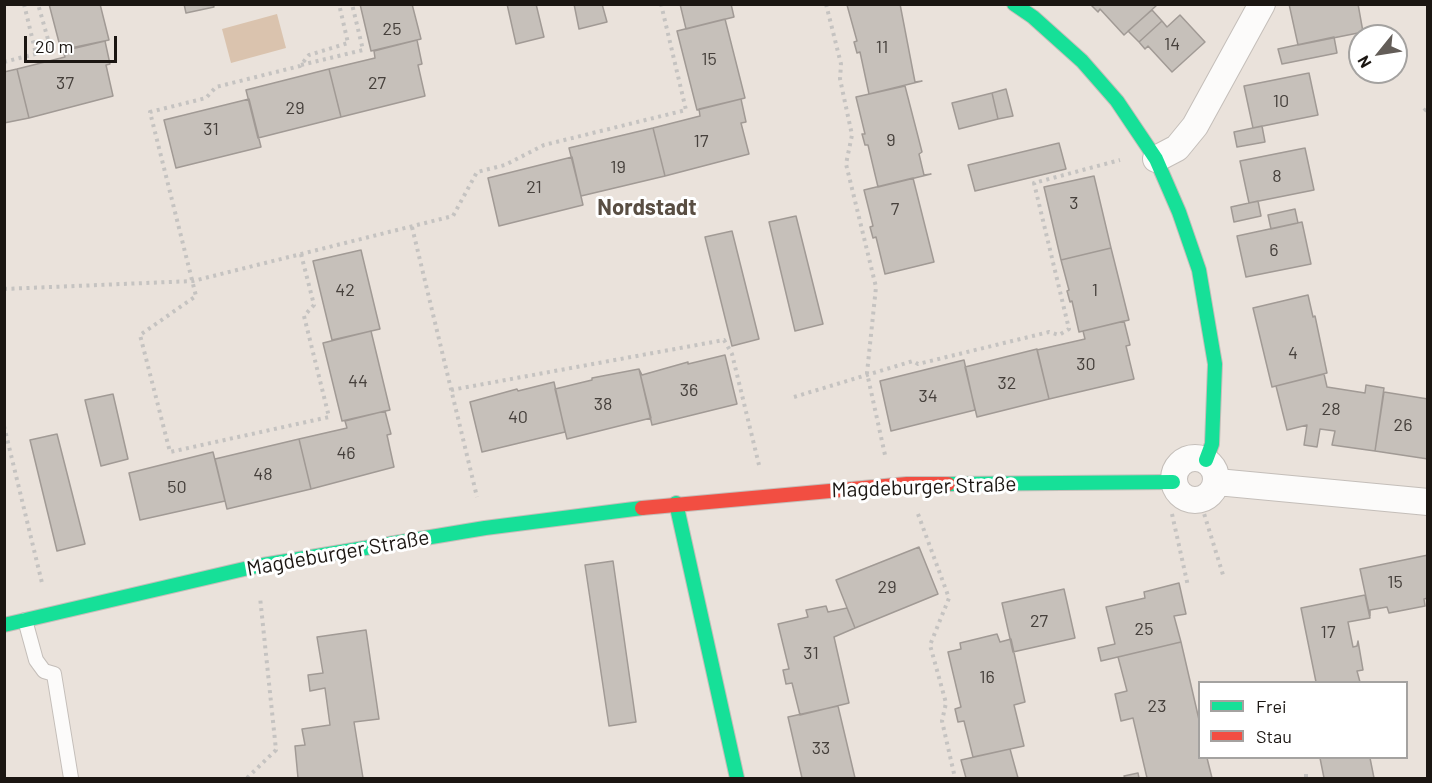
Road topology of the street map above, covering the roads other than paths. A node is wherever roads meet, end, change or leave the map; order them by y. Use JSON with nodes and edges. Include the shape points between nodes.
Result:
{"nodes":[{"id":1,"x":1014,"y":4,"type":"edge"},
{"id":2,"x":1262,"y":4,"type":"edge"},
{"id":3,"x":1156,"y":159,"type":"junction"},
{"id":4,"x":1208,"y":481,"type":"junction"},
{"id":5,"x":1169,"y":483,"type":"junction"},
{"id":6,"x":1428,"y":502,"type":"edge"},
{"id":7,"x":676,"y":503,"type":"junction"},
{"id":8,"x":25,"y":620,"type":"junction"},
{"id":9,"x":4,"y":625,"type":"edge"},
{"id":10,"x":71,"y":778,"type":"edge"},
{"id":11,"x":737,"y":778,"type":"edge"}],
"edges":[{"from":1,"to":3,"type":"street","via":[[1082,61],[1118,101]]},
{"from":2,"to":3,"type":"street","via":[[1195,126],[1177,148]]},
{"from":3,"to":4,"type":"street","via":[[1192,251],[1209,318],[1215,364]]},
{"from":4,"to":5,"type":"street","via":[[1190,500]]},
{"from":4,"to":5,"type":"street","via":[[1193,457],[1179,464]]},
{"from":4,"to":6,"type":"street"},
{"from":5,"to":7,"type":"street","name":"Magdeburger Straße","via":[[907,484]]},
{"from":7,"to":8,"type":"street","name":"Magdeburger Straße","via":[[484,528],[257,566]]},
{"from":7,"to":11,"type":"street"},
{"from":8,"to":9,"type":"street","name":"Magdeburger Straße"},
{"from":8,"to":10,"type":"lane","via":[[36,660],[54,674]]}]}
